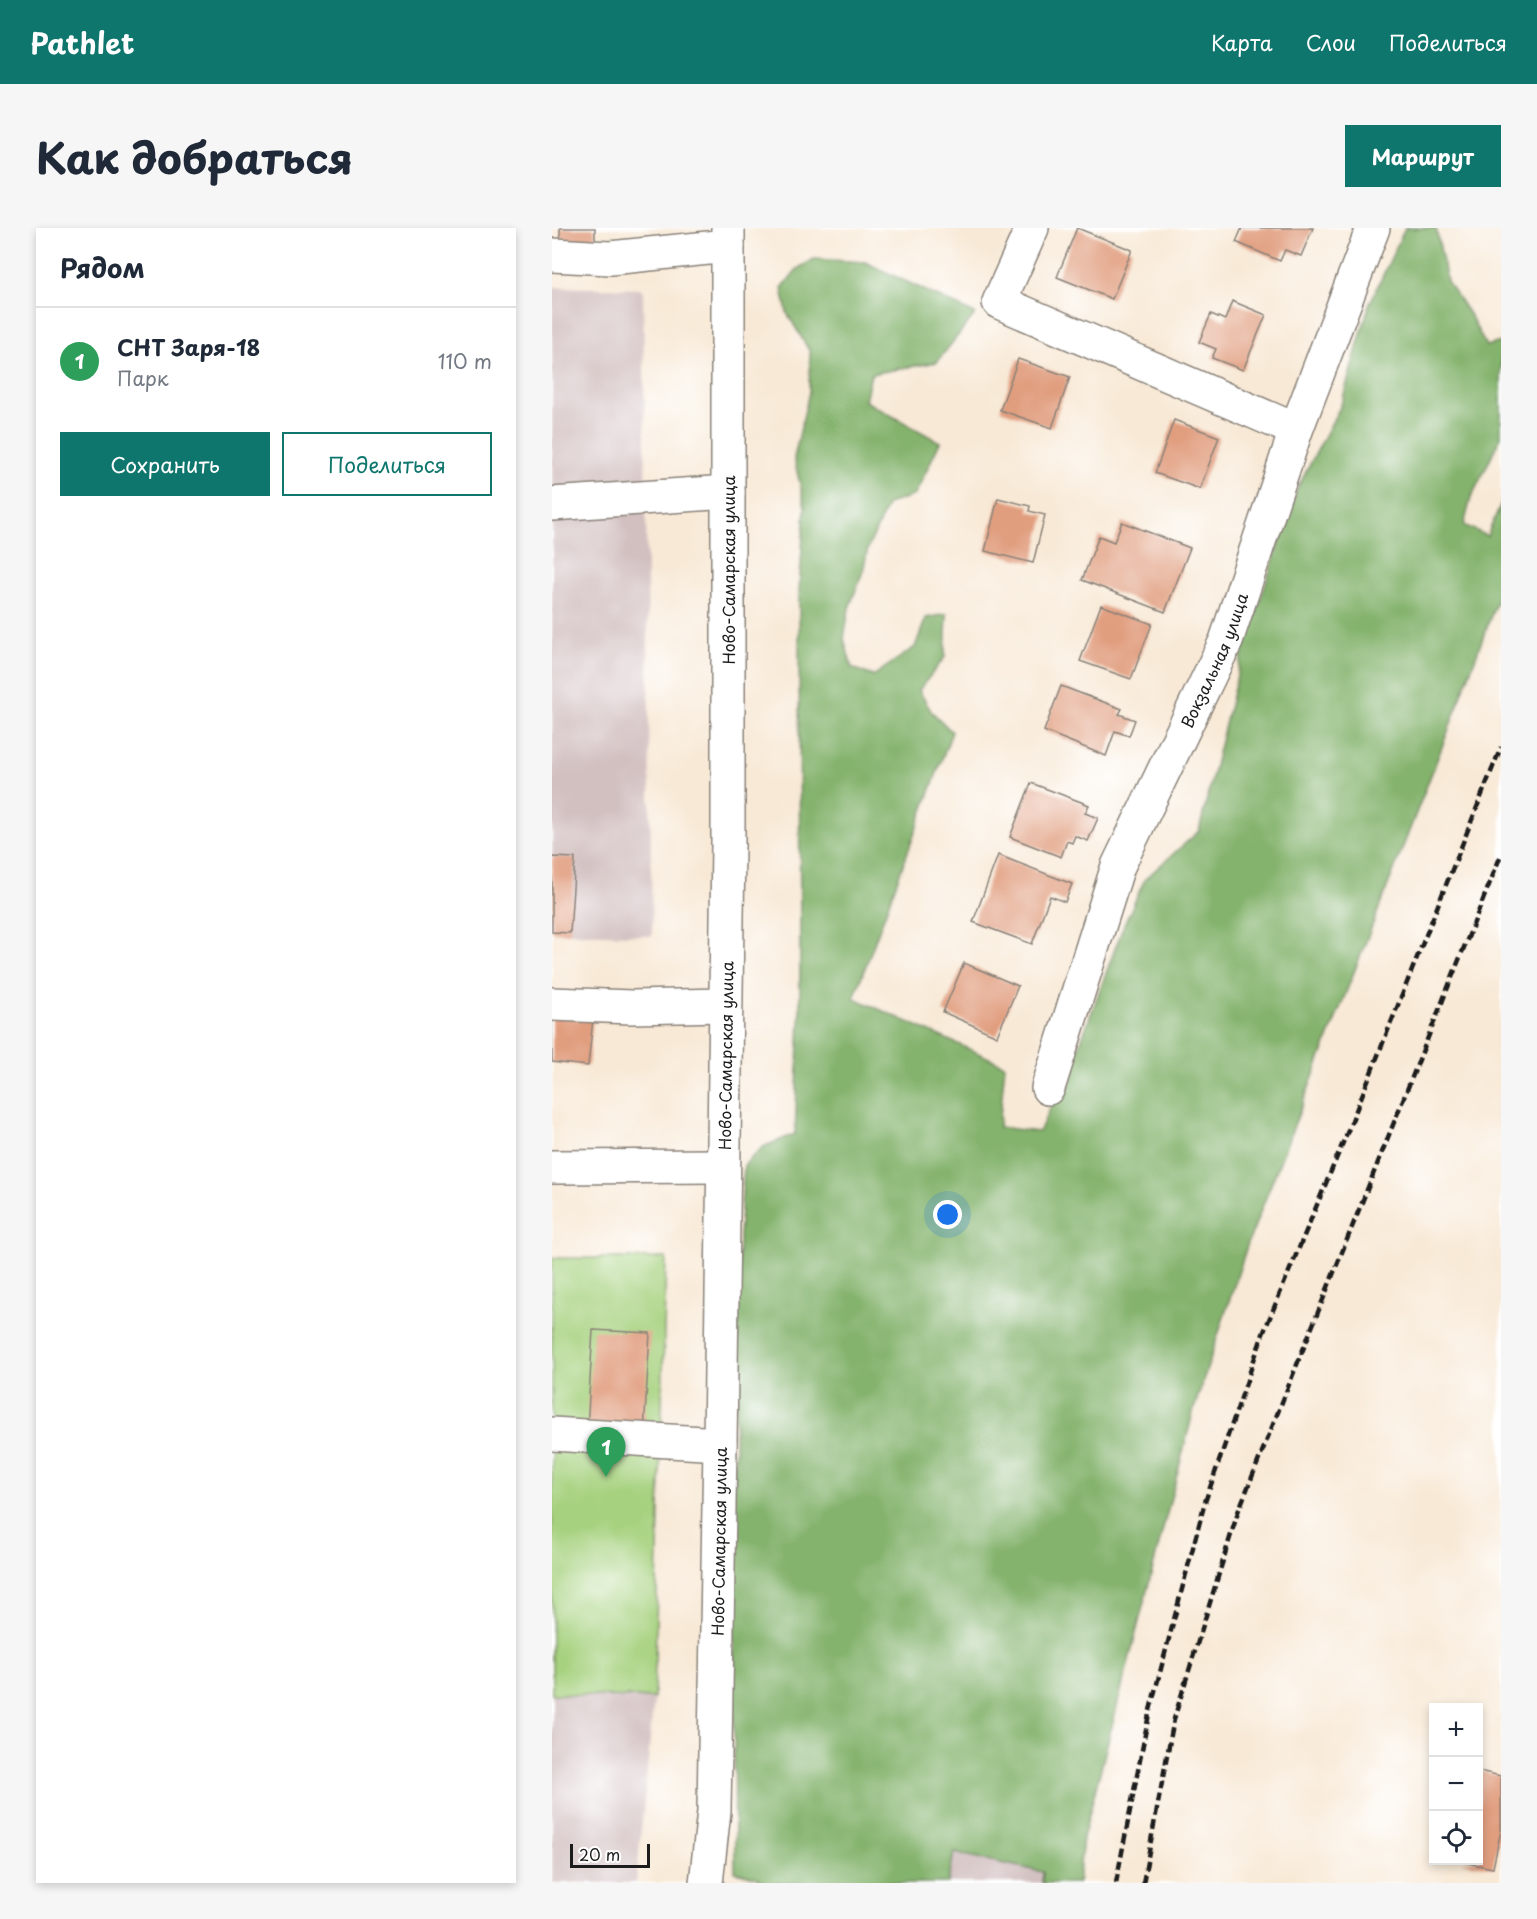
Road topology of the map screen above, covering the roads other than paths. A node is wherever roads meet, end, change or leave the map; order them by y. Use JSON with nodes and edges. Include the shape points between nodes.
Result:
{"nodes":[{"id":1,"x":1032,"y":228,"type":"edge"},
{"id":2,"x":1373,"y":228,"type":"edge"},
{"id":3,"x":728,"y":237,"type":"edge"},
{"id":4,"x":552,"y":255,"type":"edge"},
{"id":5,"x":1296,"y":430,"type":"junction"},
{"id":6,"x":728,"y":492,"type":"junction"},
{"id":7,"x":552,"y":504,"type":"edge"},
{"id":8,"x":552,"y":1004,"type":"edge"},
{"id":9,"x":724,"y":1005,"type":"junction"},
{"id":10,"x":1047,"y":1088,"type":"dead end"},
{"id":11,"x":723,"y":1166,"type":"junction"},
{"id":12,"x":552,"y":1167,"type":"edge"},
{"id":13,"x":552,"y":1434,"type":"edge"},
{"id":14,"x":720,"y":1444,"type":"junction"},
{"id":15,"x":706,"y":1883,"type":"edge"}],
"edges":[{"from":1,"to":5,"type":"street","via":[[999,302]]},
{"from":2,"to":5,"type":"street","name":"Вокзальная улица"},
{"from":3,"to":4,"type":"street","via":[[610,258]]},
{"from":3,"to":6,"type":"street","name":"Ново-Самарская улица"},
{"from":5,"to":10,"type":"street","name":"Вокзальная улица","via":[[1226,641],[1118,866]]},
{"from":6,"to":7,"type":"street"},
{"from":6,"to":9,"type":"street","name":"Ново-Самарская улица"},
{"from":8,"to":9,"type":"street"},
{"from":9,"to":11,"type":"street","name":"Ново-Самарская улица"},
{"from":11,"to":12,"type":"street"},
{"from":11,"to":14,"type":"street","name":"Ново-Самарская улица"},
{"from":13,"to":14,"type":"street"},
{"from":14,"to":15,"type":"street","name":"Ново-Самарская улица","via":[[714,1811]]}]}
